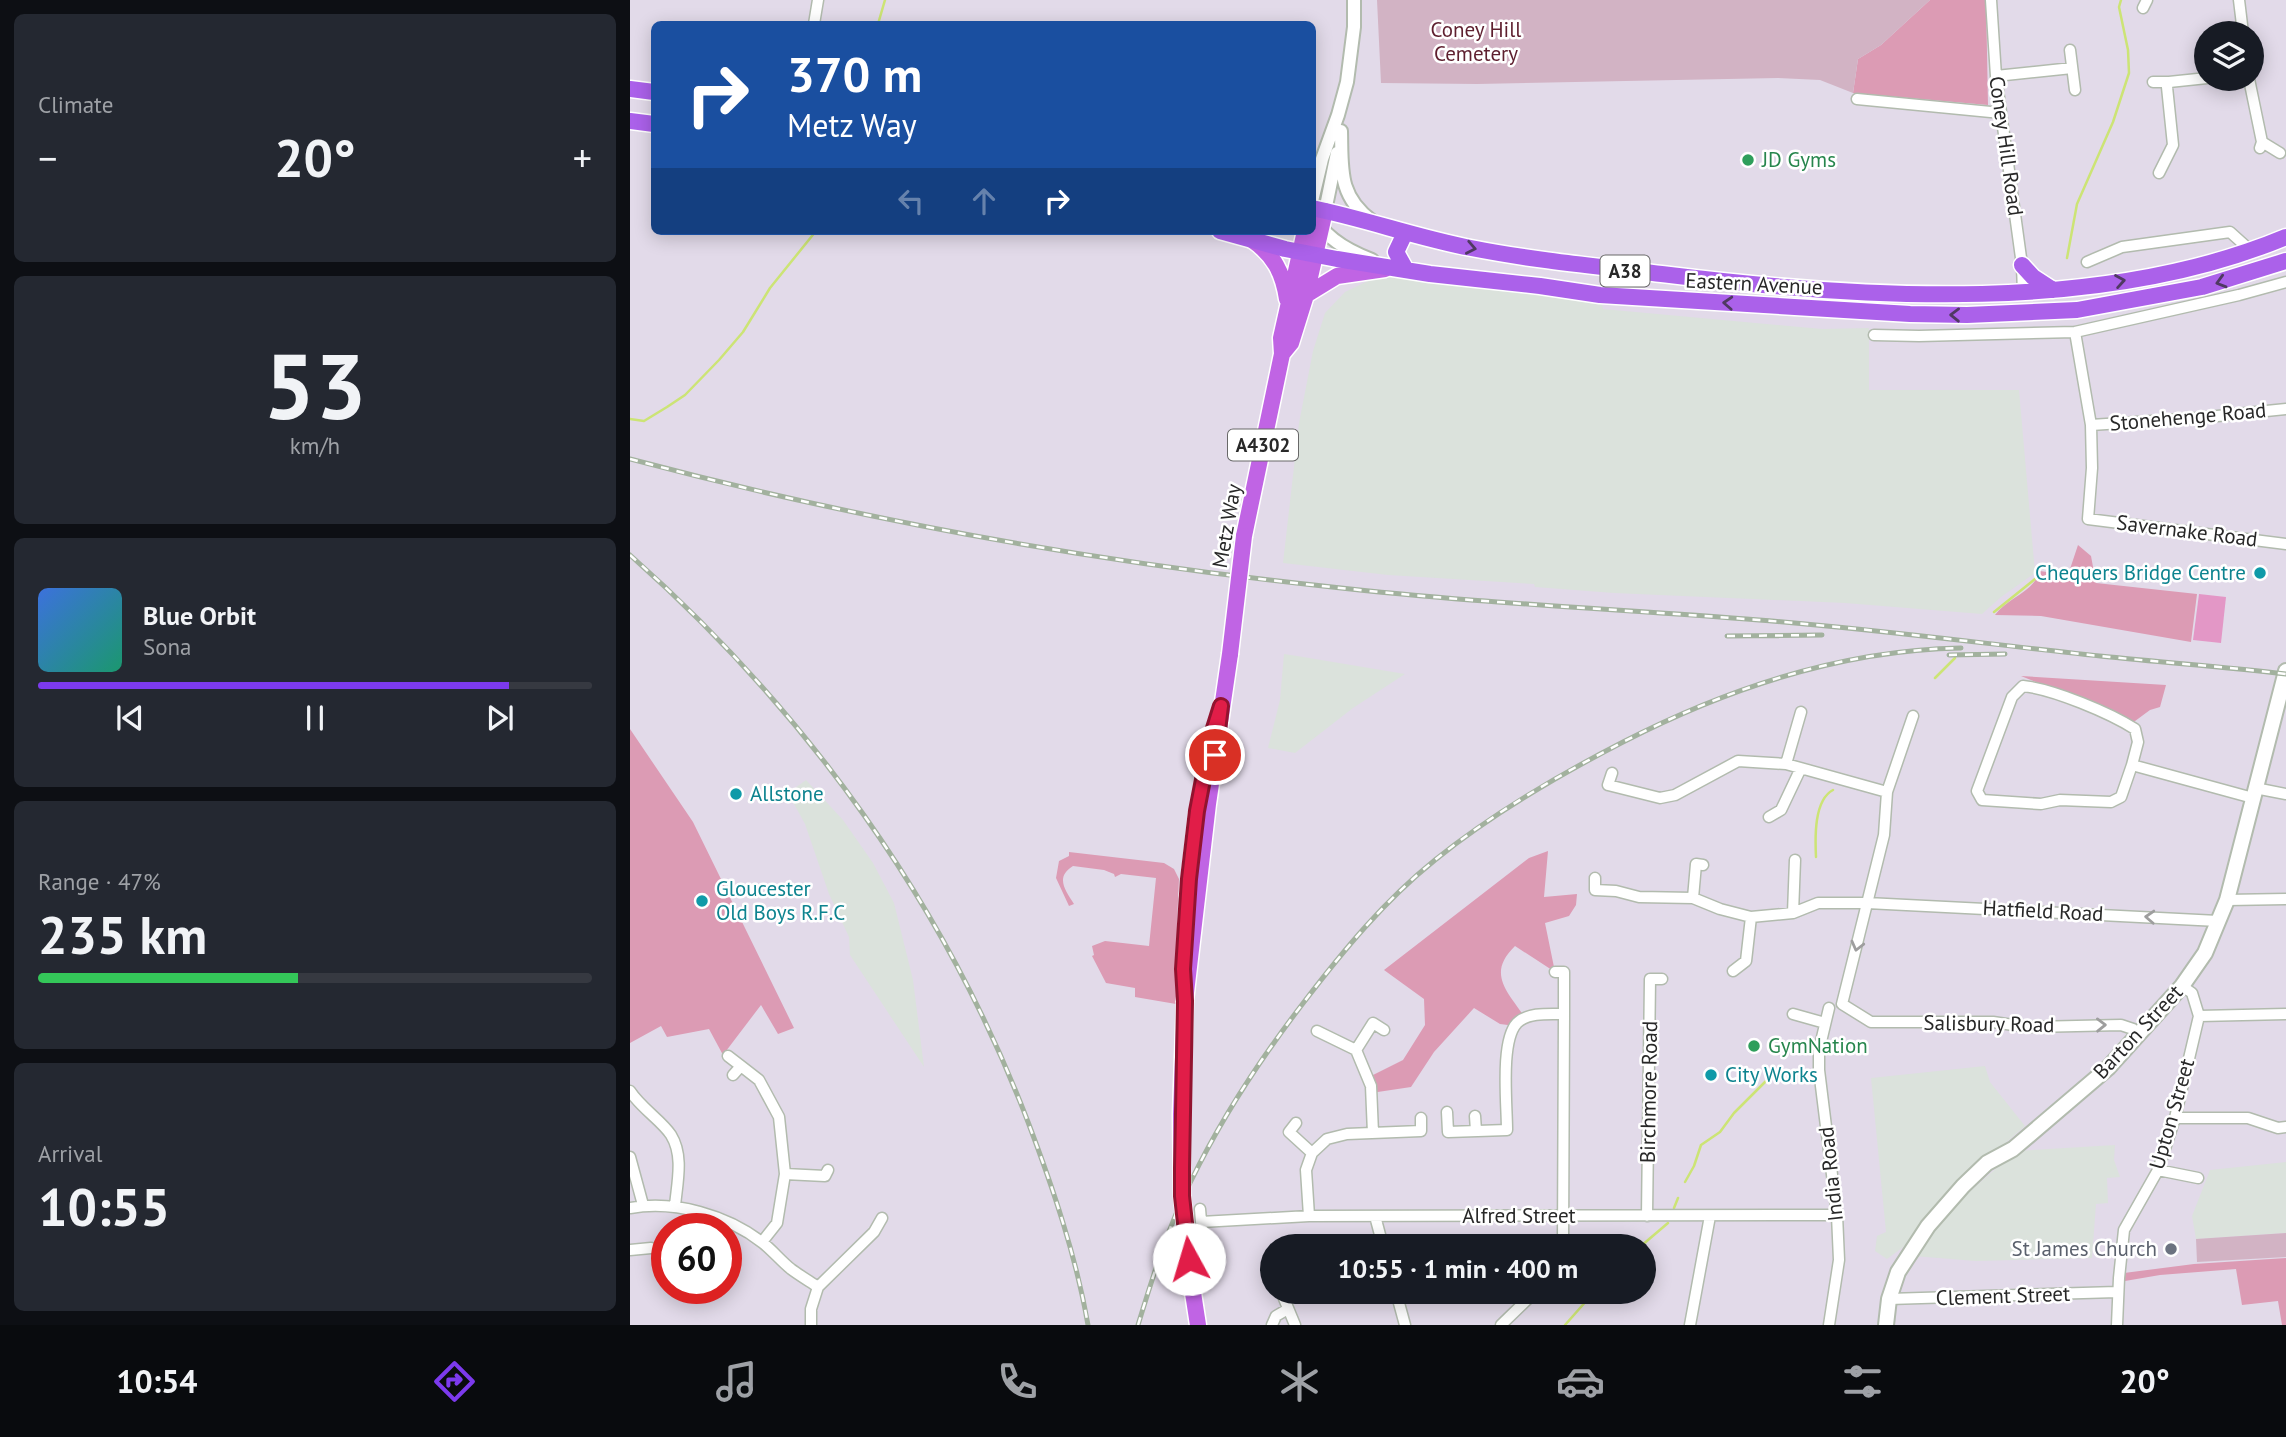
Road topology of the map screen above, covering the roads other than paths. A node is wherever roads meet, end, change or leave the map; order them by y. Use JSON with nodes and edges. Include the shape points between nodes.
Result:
{"nodes":[{"id":1,"x":818,"y":0,"type":"edge"},
{"id":2,"x":1354,"y":0,"type":"edge"},
{"id":3,"x":1990,"y":0,"type":"edge"},
{"id":4,"x":2239,"y":0,"type":"edge"},
{"id":5,"x":814,"y":21,"type":"edge"},
{"id":6,"x":2242,"y":21,"type":"edge"},
{"id":7,"x":2070,"y":50,"type":"dead end"},
{"id":8,"x":2073,"y":68,"type":"junction"},
{"id":9,"x":1996,"y":76,"type":"junction"},
{"id":10,"x":2194,"y":79,"type":"edge"},
{"id":11,"x":2153,"y":82,"type":"dead end"},
{"id":12,"x":2169,"y":82,"type":"junction"},
{"id":13,"x":630,"y":89,"type":"edge"},
{"id":14,"x":2076,"y":90,"type":"dead end"},
{"id":15,"x":2251,"y":91,"type":"edge"},
{"id":16,"x":651,"y":92,"type":"edge"},
{"id":17,"x":1857,"y":99,"type":"dead end"},
{"id":18,"x":2001,"y":113,"type":"junction"},
{"id":19,"x":1339,"y":115,"type":"junction"},
{"id":20,"x":630,"y":121,"type":"edge"},
{"id":21,"x":651,"y":124,"type":"edge"},
{"id":22,"x":1341,"y":131,"type":"junction"},
{"id":23,"x":2280,"y":153,"type":"dead end"},
{"id":24,"x":1322,"y":159,"type":"junction"},
{"id":25,"x":1316,"y":167,"type":"edge"},
{"id":26,"x":2160,"y":173,"type":"dead end"},
{"id":27,"x":1316,"y":208,"type":"edge"},
{"id":28,"x":1381,"y":226,"type":"junction"},
{"id":29,"x":1405,"y":233,"type":"junction"},
{"id":30,"x":1234,"y":235,"type":"edge"},
{"id":31,"x":1308,"y":235,"type":"edge"},
{"id":32,"x":1316,"y":235,"type":"edge"},
{"id":33,"x":2286,"y":237,"type":"edge"},
{"id":34,"x":1252,"y":240,"type":"junction"},
{"id":35,"x":2250,"y":250,"type":"junction"},
{"id":36,"x":1308,"y":253,"type":"junction"},
{"id":37,"x":2286,"y":261,"type":"edge"},
{"id":38,"x":2087,"y":262,"type":"dead end"},
{"id":39,"x":2022,"y":265,"type":"junction"},
{"id":40,"x":1400,"y":269,"type":"junction"},
{"id":41,"x":2286,"y":282,"type":"edge"},
{"id":42,"x":2053,"y":290,"type":"junction"},
{"id":43,"x":2023,"y":293,"type":"junction"},
{"id":44,"x":1306,"y":295,"type":"junction"},
{"id":45,"x":1288,"y":308,"type":"junction"},
{"id":46,"x":2023,"y":314,"type":"junction"},
{"id":47,"x":2075,"y":332,"type":"junction"},
{"id":48,"x":1874,"y":335,"type":"dead end"},
{"id":49,"x":1282,"y":354,"type":"junction"},
{"id":50,"x":2286,"y":409,"type":"edge"},
{"id":51,"x":2091,"y":425,"type":"junction"},
{"id":52,"x":2286,"y":544,"type":"edge"},
{"id":53,"x":2286,"y":671,"type":"edge"},
{"id":54,"x":1801,"y":712,"type":"dead end"},
{"id":55,"x":1913,"y":716,"type":"dead end"},
{"id":56,"x":1786,"y":764,"type":"junction"},
{"id":57,"x":2132,"y":765,"type":"junction"},
{"id":58,"x":1800,"y":770,"type":"junction"},
{"id":59,"x":1612,"y":773,"type":"dead end"},
{"id":60,"x":1888,"y":792,"type":"junction"},
{"id":61,"x":2254,"y":793,"type":"junction"},
{"id":62,"x":2286,"y":794,"type":"edge"},
{"id":63,"x":1769,"y":817,"type":"dead end"},
{"id":64,"x":1795,"y":860,"type":"dead end"},
{"id":65,"x":1703,"y":865,"type":"dead end"},
{"id":66,"x":1595,"y":878,"type":"dead end"},
{"id":67,"x":1693,"y":898,"type":"junction"},
{"id":68,"x":2227,"y":900,"type":"junction"},
{"id":69,"x":2286,"y":900,"type":"edge"},
{"id":70,"x":1867,"y":903,"type":"junction"},
{"id":71,"x":1793,"y":913,"type":"junction"},
{"id":72,"x":1751,"y":917,"type":"junction"},
{"id":73,"x":2218,"y":921,"type":"junction"},
{"id":74,"x":1733,"y":971,"type":"dead end"},
{"id":75,"x":1555,"y":972,"type":"dead end"},
{"id":76,"x":1662,"y":979,"type":"dead end"},
{"id":77,"x":2182,"y":986,"type":"junction"},
{"id":78,"x":1829,"y":1008,"type":"dead end"},
{"id":79,"x":1564,"y":1014,"type":"junction"},
{"id":80,"x":1793,"y":1014,"type":"dead end"},
{"id":81,"x":2286,"y":1014,"type":"edge"},
{"id":82,"x":2199,"y":1016,"type":"junction"},
{"id":83,"x":1825,"y":1023,"type":"junction"},
{"id":84,"x":1384,"y":1030,"type":"dead end"},
{"id":85,"x":1317,"y":1031,"type":"dead end"},
{"id":86,"x":2138,"y":1035,"type":"junction"},
{"id":87,"x":1356,"y":1050,"type":"junction"},
{"id":88,"x":728,"y":1056,"type":"dead end"},
{"id":89,"x":741,"y":1066,"type":"junction"},
{"id":90,"x":733,"y":1075,"type":"dead end"},
{"id":91,"x":630,"y":1091,"type":"edge"},
{"id":92,"x":1447,"y":1111,"type":"dead end"},
{"id":93,"x":1475,"y":1116,"type":"dead end"},
{"id":94,"x":1422,"y":1118,"type":"dead end"},
{"id":95,"x":2175,"y":1118,"type":"junction"},
{"id":96,"x":1296,"y":1123,"type":"dead end"},
{"id":97,"x":2286,"y":1127,"type":"edge"},
{"id":98,"x":1476,"y":1131,"type":"junction"},
{"id":99,"x":1373,"y":1133,"type":"junction"},
{"id":100,"x":1312,"y":1153,"type":"junction"},
{"id":101,"x":630,"y":1157,"type":"edge"},
{"id":102,"x":2158,"y":1170,"type":"junction"},
{"id":103,"x":785,"y":1174,"type":"junction"},
{"id":104,"x":825,"y":1177,"type":"dead end"},
{"id":105,"x":2198,"y":1178,"type":"dead end"},
{"id":106,"x":643,"y":1205,"type":"junction"},
{"id":107,"x":675,"y":1206,"type":"junction"},
{"id":108,"x":630,"y":1208,"type":"edge"},
{"id":109,"x":1200,"y":1209,"type":"dead end"},
{"id":110,"x":701,"y":1213,"type":"edge"},
{"id":111,"x":1837,"y":1215,"type":"junction"},
{"id":112,"x":1309,"y":1216,"type":"junction"},
{"id":113,"x":1375,"y":1216,"type":"junction"},
{"id":114,"x":1563,"y":1216,"type":"junction"},
{"id":115,"x":1647,"y":1216,"type":"junction"},
{"id":116,"x":1710,"y":1216,"type":"junction"},
{"id":117,"x":882,"y":1218,"type":"dead end"},
{"id":118,"x":742,"y":1229,"type":"edge"},
{"id":119,"x":1380,"y":1234,"type":"edge"},
{"id":120,"x":1563,"y":1234,"type":"edge"},
{"id":121,"x":762,"y":1242,"type":"junction"},
{"id":122,"x":651,"y":1248,"type":"dead end"},
{"id":123,"x":630,"y":1250,"type":"edge"},
{"id":124,"x":818,"y":1287,"type":"junction"},
{"id":125,"x":2118,"y":1292,"type":"junction"},
{"id":126,"x":1889,"y":1299,"type":"junction"},
{"id":127,"x":1286,"y":1304,"type":"edge"},
{"id":128,"x":1399,"y":1304,"type":"edge"},
{"id":129,"x":1523,"y":1304,"type":"edge"},
{"id":130,"x":1288,"y":1309,"type":"junction"},
{"id":131,"x":811,"y":1325,"type":"edge"},
{"id":132,"x":1198,"y":1325,"type":"edge"},
{"id":133,"x":1272,"y":1325,"type":"edge"},
{"id":134,"x":1295,"y":1325,"type":"edge"},
{"id":135,"x":1405,"y":1325,"type":"edge"},
{"id":136,"x":1501,"y":1325,"type":"edge"},
{"id":137,"x":1690,"y":1325,"type":"edge"},
{"id":138,"x":1829,"y":1325,"type":"edge"},
{"id":139,"x":1886,"y":1325,"type":"edge"},
{"id":140,"x":2117,"y":1325,"type":"edge"}],
"edges":[{"from":1,"to":5,"type":"street"},
{"from":2,"to":19,"type":"street","name":"Metz Way","via":[[1347,82]]},
{"from":3,"to":9,"type":"street","name":"Coney Hill Road"},
{"from":4,"to":6,"type":"street"},
{"from":7,"to":8,"type":"street"},
{"from":8,"to":9,"type":"street"},
{"from":8,"to":14,"type":"street"},
{"from":9,"to":18,"type":"street","name":"Coney Hill Road"},
{"from":10,"to":12,"type":"street"},
{"from":11,"to":12,"type":"street"},
{"from":12,"to":26,"type":"street","via":[[2167,127],[2172,145]]},
{"from":13,"to":16,"type":"highway"},
{"from":15,"to":23,"type":"street","via":[[2261,145]]},
{"from":17,"to":18,"type":"street"},
{"from":18,"to":39,"type":"street","name":"Coney Hill Road"},
{"from":19,"to":22,"type":"street","name":"Metz Way"},
{"from":19,"to":24,"type":"street","name":"Metz Way"},
{"from":20,"to":21,"type":"highway"},
{"from":22,"to":27,"type":"street","name":"Metz Way"},
{"from":22,"to":28,"type":"street","via":[[1348,196],[1362,214]]},
{"from":24,"to":25,"type":"street"},
{"from":24,"to":27,"type":"street","name":"Metz Way"},
{"from":27,"to":28,"type":"highway","name":"Eastern Avenue","number":"A38"},
{"from":28,"to":29,"type":"highway","name":"Eastern Avenue","number":"A38"},
{"from":29,"to":40,"type":"highway","via":[[1396,252]]},
{"from":29,"to":43,"type":"highway","name":"Eastern Avenue","number":"A38","one_way":true,"via":[[1527,258],[1715,282],[1909,293]]},
{"from":30,"to":34,"type":"highway","name":"Eastern Avenue","number":"A38"},
{"from":31,"to":36,"type":"main road","name":"Metz Way","number":"A4302"},
{"from":32,"to":40,"type":"street"},
{"from":33,"to":35,"type":"highway","name":"Eastern Avenue","number":"A38"},
{"from":34,"to":36,"type":"highway","name":"Eastern Avenue","number":"A38"},
{"from":34,"to":45,"type":"main road","via":[[1278,267]]},
{"from":35,"to":38,"type":"street","via":[[2230,232],[2122,247]]},
{"from":42,"to":35,"type":"highway","name":"Eastern Avenue","number":"A38","one_way":true,"via":[[2162,273]]},
{"from":36,"to":40,"type":"highway","name":"Eastern Avenue","number":"A38"},
{"from":36,"to":44,"type":"main road","name":"Metz Way","number":"A4302"},
{"from":36,"to":45,"type":"main road","name":"Metz Way","number":"A4302"},
{"from":37,"to":46,"type":"highway","name":"Eastern Avenue","number":"A38","one_way":true,"via":[[2169,294]]},
{"from":39,"to":42,"type":"highway"},
{"from":39,"to":43,"type":"street","name":"Coney Hill Road"},
{"from":40,"to":44,"type":"main road","via":[[1337,276]]},
{"from":46,"to":40,"type":"highway","name":"Eastern Avenue","number":"A38","one_way":true,"via":[[1910,314],[1600,295]]},
{"from":41,"to":47,"type":"street"},
{"from":42,"to":43,"type":"highway","name":"Eastern Avenue","number":"A38"},
{"from":43,"to":46,"type":"highway"},
{"from":44,"to":49,"type":"main road","name":"Metz Way","number":"A4302","via":[[1292,343]]},
{"from":45,"to":49,"type":"main road","name":"Metz Way","number":"A4302"},
{"from":47,"to":48,"type":"street"},
{"from":47,"to":51,"type":"street"},
{"from":49,"to":132,"type":"main road","name":"Metz Way","number":"A4302","bridge":true,"via":[[1244,536],[1185,1001],[1182,1196]]},
{"from":50,"to":51,"type":"street","name":"Stonehenge Road"},
{"from":51,"to":52,"type":"street","name":"Savernake Road","via":[[2088,519]]},
{"from":53,"to":61,"type":"main road","name":"Barton Street"},
{"from":54,"to":56,"type":"street"},
{"from":55,"to":60,"type":"street"},
{"from":56,"to":58,"type":"street"},
{"from":56,"to":59,"type":"street","via":[[1738,761],[1675,795],[1660,798],[1606,790]]},
{"from":57,"to":57,"type":"street","via":[[2138,742],[2135,729],[2024,686],[2012,697],[1977,791],[1982,800],[1990,802],[2111,802],[2121,797]]},
{"from":57,"to":61,"type":"street"},
{"from":58,"to":60,"type":"street"},
{"from":58,"to":63,"type":"street","via":[[1781,810]]},
{"from":60,"to":70,"type":"street","via":[[1884,835]]},
{"from":61,"to":62,"type":"street"},
{"from":61,"to":68,"type":"main road","name":"Barton Street"},
{"from":64,"to":71,"type":"street"},
{"from":65,"to":67,"type":"street","via":[[1696,864]]},
{"from":66,"to":67,"type":"street","via":[[1595,890]]},
{"from":67,"to":72,"type":"street"},
{"from":68,"to":69,"type":"street"},
{"from":68,"to":73,"type":"main road","name":"Barton Street"},
{"from":70,"to":71,"type":"street","name":"Hatfield Road","via":[[1818,904]]},
{"from":73,"to":70,"type":"street","name":"Hatfield Road","one_way":true},
{"from":70,"to":86,"type":"street","name":"Salisbury Road","one_way":true,"via":[[1842,1004],[1871,1022],[2121,1025]]},
{"from":71,"to":72,"type":"street","name":"Hatfield Road"},
{"from":72,"to":74,"type":"street","via":[[1746,961]]},
{"from":73,"to":77,"type":"main road","name":"Barton Street","via":[[2205,953]]},
{"from":75,"to":79,"type":"street","via":[[1564,972]]},
{"from":76,"to":115,"type":"street","name":"Birchmore Road","via":[[1650,979]]},
{"from":77,"to":82,"type":"street","via":[[2192,993]]},
{"from":77,"to":86,"type":"main road","name":"Barton Street"},
{"from":78,"to":83,"type":"street","name":"India Road"},
{"from":79,"to":98,"type":"street","via":[[1534,1015],[1518,1023],[1508,1041],[1507,1130]]},
{"from":79,"to":114,"type":"street"},
{"from":80,"to":83,"type":"street"},
{"from":81,"to":82,"type":"street"},
{"from":82,"to":95,"type":"street","name":"Upton Street"},
{"from":83,"to":111,"type":"street","name":"India Road","via":[[1819,1070]]},
{"from":84,"to":87,"type":"street","via":[[1373,1023]]},
{"from":85,"to":87,"type":"street"},
{"from":86,"to":126,"type":"main road","name":"Barton Street","via":[[2108,1068],[1963,1186],[1928,1226],[1898,1272]]},
{"from":87,"to":99,"type":"street","via":[[1370,1086]]},
{"from":88,"to":89,"type":"street"},
{"from":89,"to":90,"type":"street"},
{"from":89,"to":103,"type":"street","via":[[759,1080],[779,1117]]},
{"from":91,"to":107,"type":"street","via":[[671,1135],[680,1161]]},
{"from":92,"to":98,"type":"street","via":[[1448,1132]]},
{"from":93,"to":98,"type":"street"},
{"from":94,"to":99,"type":"street","via":[[1421,1131]]},
{"from":95,"to":97,"type":"street","via":[[2248,1118]]},
{"from":95,"to":102,"type":"street","name":"Upton Street"},
{"from":96,"to":100,"type":"street","via":[[1289,1132]]},
{"from":99,"to":100,"type":"street","via":[[1327,1139]]},
{"from":100,"to":112,"type":"street","via":[[1306,1170]]},
{"from":101,"to":106,"type":"street"},
{"from":102,"to":105,"type":"street"},
{"from":102,"to":125,"type":"street","name":"Upton Street","via":[[2124,1230]]},
{"from":103,"to":104,"type":"street"},
{"from":103,"to":121,"type":"street","via":[[777,1223]]},
{"from":106,"to":107,"type":"street"},
{"from":106,"to":108,"type":"street"},
{"from":107,"to":110,"type":"street"},
{"from":109,"to":112,"type":"street","name":"Alfred Street","via":[[1202,1228]]},
{"from":111,"to":116,"type":"street","name":"Alfred Street"},
{"from":111,"to":138,"type":"street","name":"India Road","via":[[1839,1260]]},
{"from":112,"to":113,"type":"street","name":"Alfred Street"},
{"from":113,"to":114,"type":"street","name":"Alfred Street"},
{"from":113,"to":119,"type":"street"},
{"from":114,"to":115,"type":"street","name":"Alfred Street"},
{"from":114,"to":120,"type":"street"},
{"from":115,"to":116,"type":"street","name":"Alfred Street"},
{"from":116,"to":137,"type":"street"},
{"from":117,"to":124,"type":"street","via":[[874,1232]]},
{"from":118,"to":121,"type":"street"},
{"from":121,"to":124,"type":"street"},
{"from":122,"to":123,"type":"street"},
{"from":124,"to":131,"type":"street"},
{"from":125,"to":126,"type":"street","name":"Clement Street"},
{"from":125,"to":140,"type":"street","name":"Upton Street"},
{"from":126,"to":139,"type":"main road","name":"Barton Street"},
{"from":127,"to":130,"type":"street"},
{"from":128,"to":135,"type":"street"},
{"from":129,"to":136,"type":"street"},
{"from":130,"to":133,"type":"street","via":[[1276,1316]]},
{"from":130,"to":134,"type":"street"}]}
